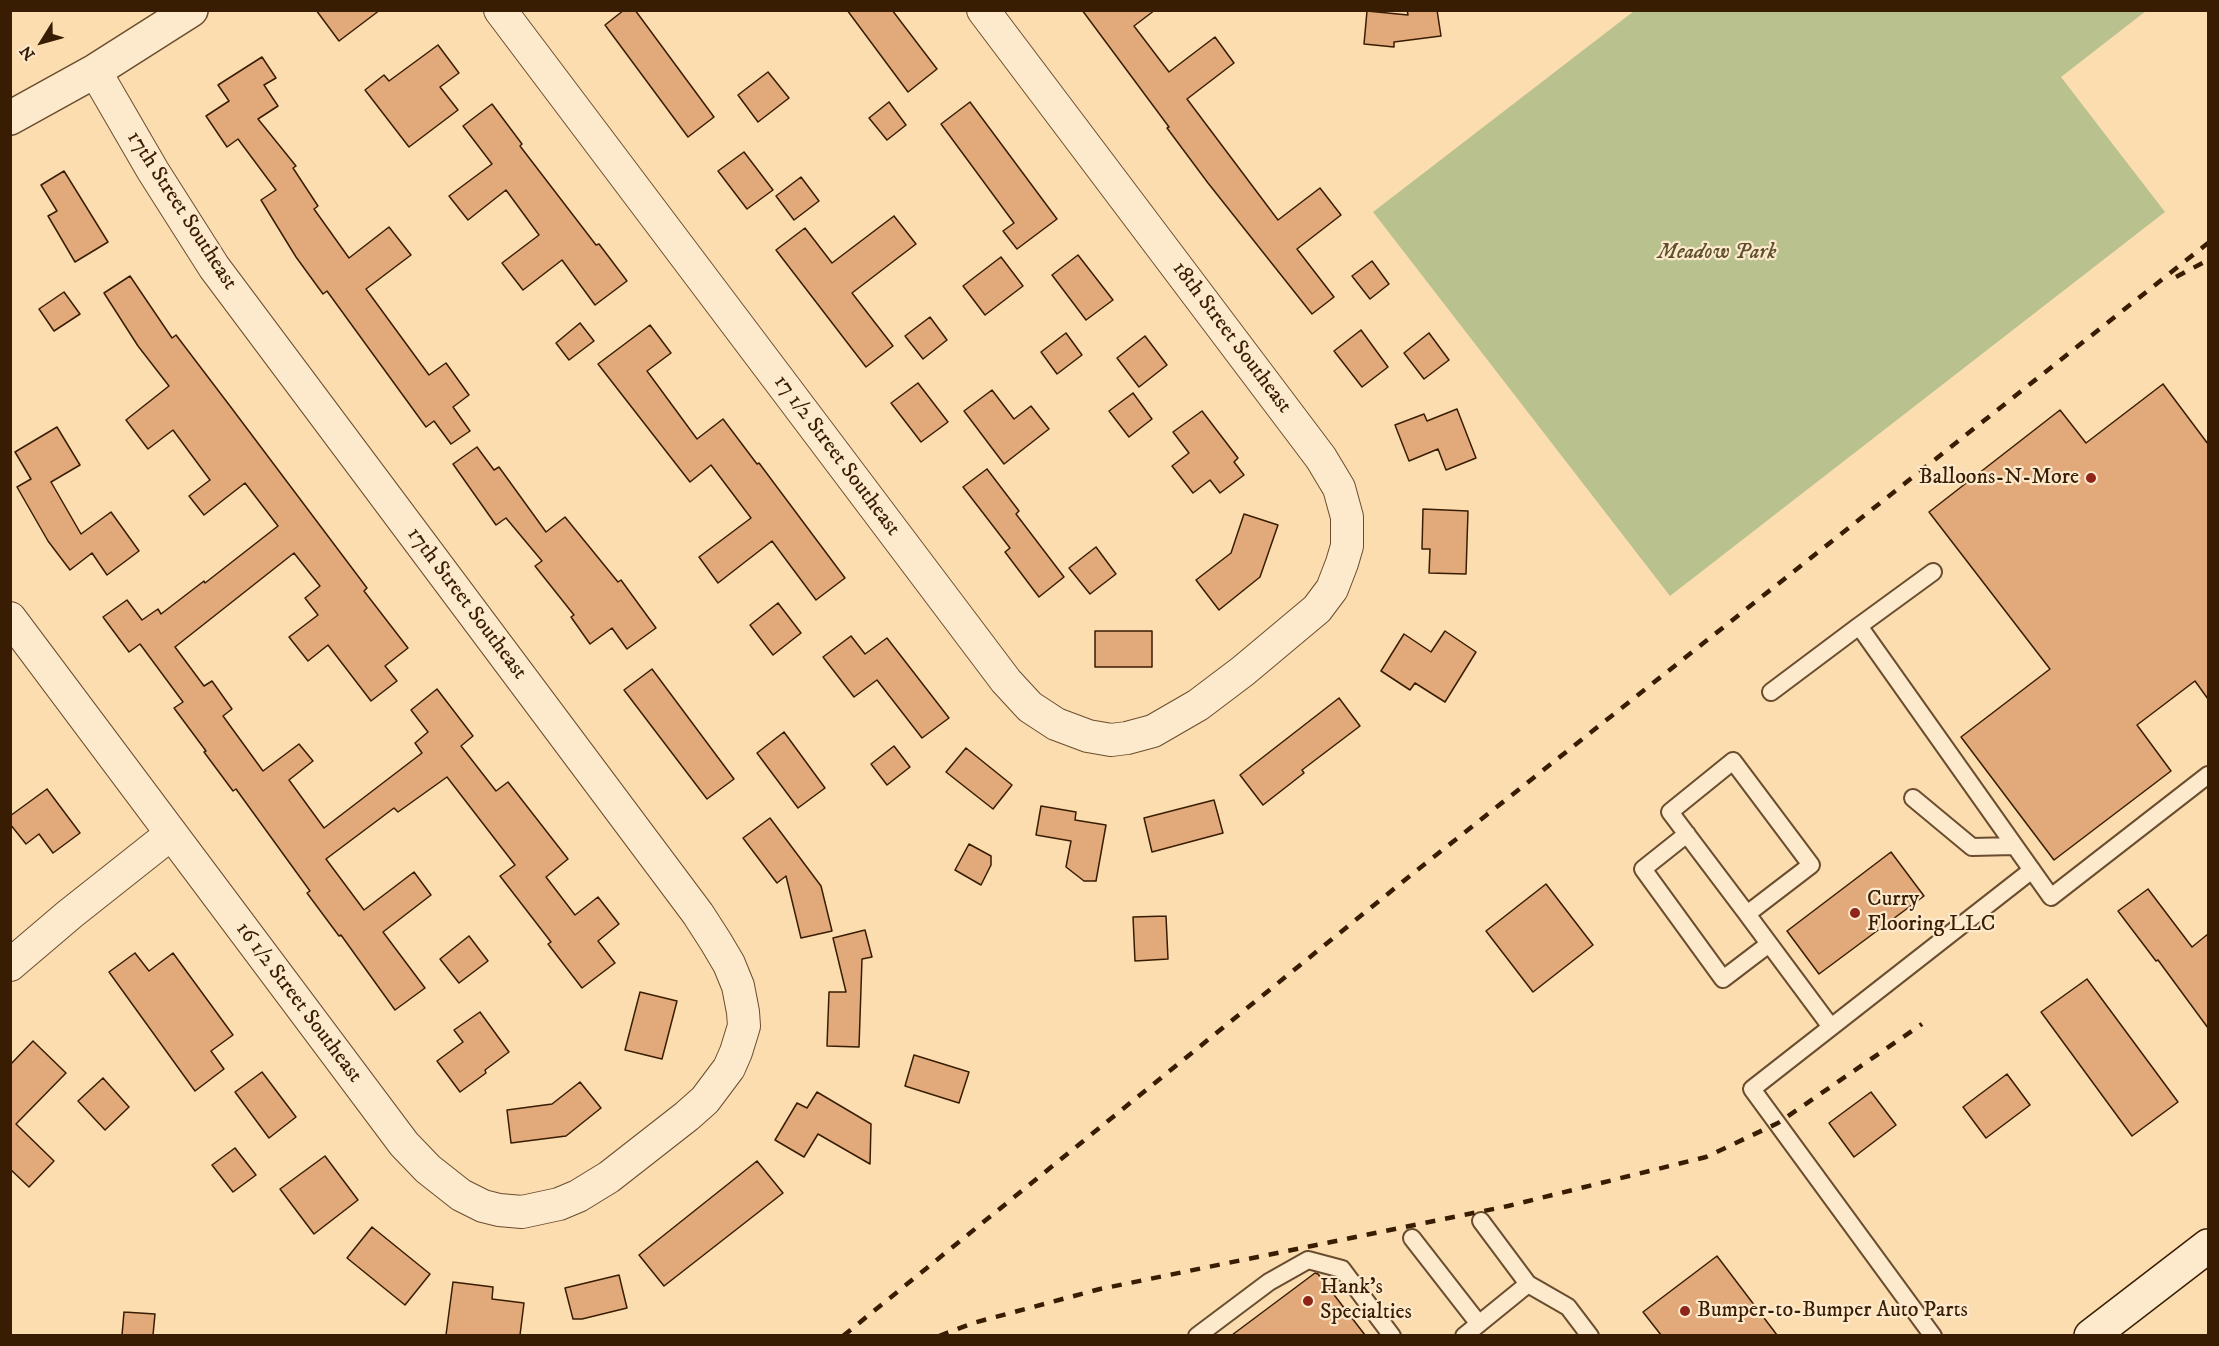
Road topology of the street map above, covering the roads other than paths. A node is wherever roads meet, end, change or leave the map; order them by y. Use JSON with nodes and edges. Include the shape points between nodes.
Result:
{"nodes":[{"id":1,"x":190,"y":10,"type":"edge"},
{"id":2,"x":500,"y":10,"type":"edge"},
{"id":3,"x":983,"y":10,"type":"edge"},
{"id":4,"x":95,"y":71,"type":"junction"},
{"id":5,"x":10,"y":118,"type":"edge"},
{"id":6,"x":1933,"y":572,"type":"dead end"},
{"id":7,"x":10,"y":618,"type":"edge"},
{"id":8,"x":1859,"y":626,"type":"junction"},
{"id":9,"x":1243,"y":672,"type":"joint"},
{"id":10,"x":1770,"y":692,"type":"dead end"},
{"id":11,"x":2208,"y":775,"type":"edge"},
{"id":12,"x":1913,"y":798,"type":"dead end"},
{"id":13,"x":171,"y":834,"type":"junction"},
{"id":14,"x":1687,"y":834,"type":"junction"},
{"id":15,"x":2014,"y":846,"type":"junction"},
{"id":16,"x":2032,"y":870,"type":"junction"},
{"id":17,"x":1746,"y":914,"type":"junction"},
{"id":18,"x":1769,"y":944,"type":"junction"},
{"id":19,"x":10,"y":965,"type":"edge"},
{"id":20,"x":1831,"y":1027,"type":"junction"},
{"id":21,"x":663,"y":1136,"type":"joint"},
{"id":22,"x":1481,"y":1221,"type":"dead end"},
{"id":23,"x":1412,"y":1238,"type":"dead end"},
{"id":24,"x":2208,"y":1246,"type":"edge"},
{"id":25,"x":1528,"y":1284,"type":"junction"},
{"id":26,"x":1479,"y":1324,"type":"junction"},
{"id":27,"x":1197,"y":1335,"type":"edge"},
{"id":28,"x":1392,"y":1335,"type":"edge"},
{"id":29,"x":1464,"y":1335,"type":"edge"},
{"id":30,"x":1590,"y":1335,"type":"edge"},
{"id":31,"x":1933,"y":1335,"type":"edge"},
{"id":32,"x":2091,"y":1335,"type":"edge"}],
"edges":[{"from":1,"to":4,"type":"street"},
{"from":2,"to":9,"type":"street","name":"17 1/2 Street Southeast","via":[[999,672],[1030,707],[1074,732],[1111,740],[1127,738],[1171,723]]},
{"from":3,"to":9,"type":"street","name":"18th Street Southeast","via":[[1322,458],[1339,488],[1347,533],[1332,589],[1300,626]]},
{"from":4,"to":5,"type":"street"},
{"from":4,"to":21,"type":"street","name":"17th Street Southeast","via":[[214,267],[698,915],[729,964],[743,1012],[744,1026],[736,1052],[705,1100]]},
{"from":6,"to":8,"type":"lane"},
{"from":7,"to":13,"type":"street","name":"16 1/2 Street Southeast"},
{"from":8,"to":10,"type":"lane"},
{"from":8,"to":15,"type":"lane"},
{"from":11,"to":16,"type":"lane","via":[[2051,897]]},
{"from":12,"to":15,"type":"lane","via":[[1972,847]]},
{"from":13,"to":19,"type":"street"},
{"from":13,"to":21,"type":"street","name":"16 1/2 Street Southeast","via":[[404,1144],[461,1195],[499,1210],[533,1211],[559,1204],[609,1178]]},
{"from":14,"to":17,"type":"lane"},
{"from":14,"to":17,"type":"lane","via":[[1670,812],[1733,761],[1810,865]]},
{"from":14,"to":18,"type":"lane","via":[[1644,869],[1723,979]]},
{"from":15,"to":16,"type":"lane"},
{"from":16,"to":20,"type":"lane"},
{"from":17,"to":18,"type":"lane"},
{"from":18,"to":20,"type":"lane"},
{"from":20,"to":31,"type":"lane","via":[[1752,1089]]},
{"from":22,"to":25,"type":"lane"},
{"from":23,"to":26,"type":"lane"},
{"from":24,"to":32,"type":"street"},
{"from":25,"to":26,"type":"lane"},
{"from":25,"to":30,"type":"lane","via":[[1568,1307]]},
{"from":26,"to":29,"type":"lane"},
{"from":27,"to":28,"type":"lane","via":[[1269,1282],[1308,1260],[1342,1269]]}]}
